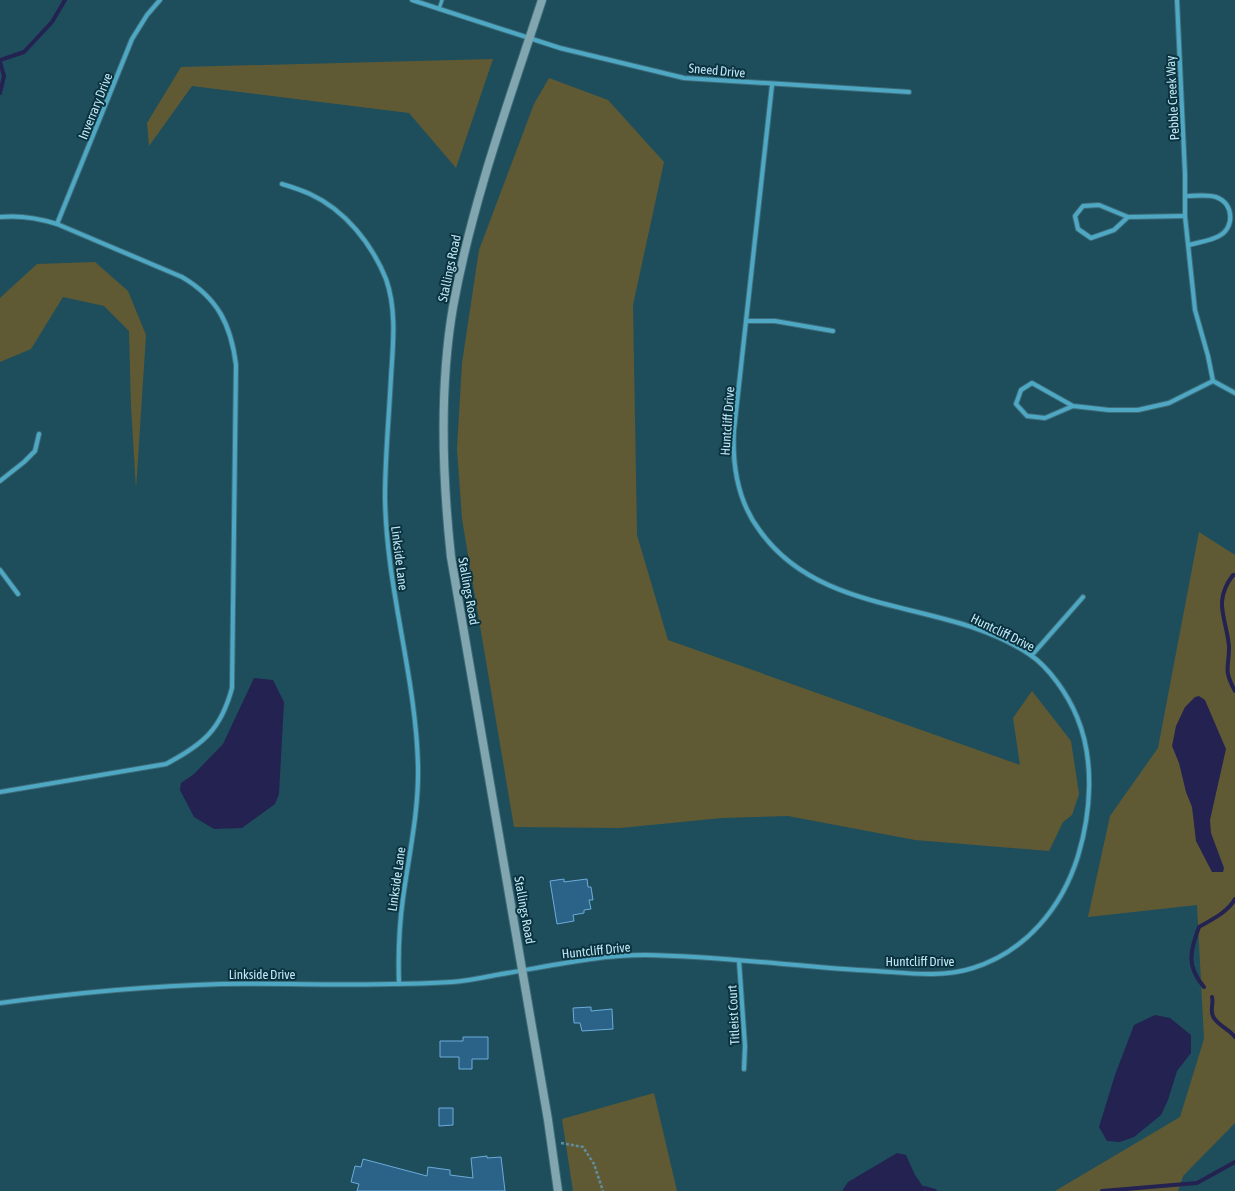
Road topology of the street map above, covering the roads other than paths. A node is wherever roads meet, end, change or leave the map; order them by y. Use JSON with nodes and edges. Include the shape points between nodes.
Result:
{"nodes":[{"id":1,"x":160,"y":0,"type":"edge"},
{"id":2,"x":412,"y":0,"type":"edge"},
{"id":3,"x":442,"y":0,"type":"edge"},
{"id":4,"x":542,"y":0,"type":"edge"},
{"id":5,"x":1177,"y":0,"type":"edge"},
{"id":6,"x":439,"y":9,"type":"junction"},
{"id":7,"x":529,"y":38,"type":"junction"},
{"id":8,"x":772,"y":85,"type":"junction"},
{"id":9,"x":909,"y":92,"type":"dead end"},
{"id":10,"x":282,"y":184,"type":"dead end"},
{"id":11,"x":1186,"y":196,"type":"junction"},
{"id":12,"x":1185,"y":216,"type":"junction"},
{"id":13,"x":0,"y":217,"type":"edge"},
{"id":14,"x":1128,"y":217,"type":"junction"},
{"id":15,"x":57,"y":224,"type":"junction"},
{"id":16,"x":1189,"y":245,"type":"junction"},
{"id":17,"x":746,"y":320,"type":"junction"},
{"id":18,"x":833,"y":331,"type":"dead end"},
{"id":19,"x":1213,"y":381,"type":"junction"},
{"id":20,"x":1235,"y":393,"type":"edge"},
{"id":21,"x":1073,"y":406,"type":"junction"},
{"id":22,"x":39,"y":434,"type":"dead end"},
{"id":23,"x":0,"y":481,"type":"edge"},
{"id":24,"x":0,"y":570,"type":"edge"},
{"id":25,"x":18,"y":594,"type":"dead end"},
{"id":26,"x":1083,"y":597,"type":"dead end"},
{"id":27,"x":1032,"y":655,"type":"junction"},
{"id":28,"x":0,"y":792,"type":"edge"},
{"id":29,"x":739,"y":961,"type":"junction"},
{"id":30,"x":523,"y":971,"type":"junction"},
{"id":31,"x":399,"y":984,"type":"junction"},
{"id":32,"x":0,"y":1003,"type":"edge"},
{"id":33,"x":744,"y":1068,"type":"dead end"},
{"id":34,"x":558,"y":1191,"type":"edge"}],
"edges":[{"from":1,"to":15,"type":"street","name":"Inverrary Drive","via":[[147,14],[132,39]]},
{"from":2,"to":6,"type":"street"},
{"from":3,"to":6,"type":"lane"},
{"from":4,"to":7,"type":"street","name":"Stallings Road"},
{"from":5,"to":11,"type":"street","name":"Pebble Creek Way"},
{"from":6,"to":7,"type":"street"},
{"from":7,"to":8,"type":"street","name":"Sneed Drive","via":[[676,76]]},
{"from":7,"to":30,"type":"street","name":"Stallings Road","via":[[481,192],[461,268],[448,348],[443,435],[444,498],[451,557]]},
{"from":8,"to":9,"type":"street","name":"Sneed Drive"},
{"from":8,"to":17,"type":"street","name":"Huntcliff Drive"},
{"from":10,"to":31,"type":"street","name":"Linkside Lane","via":[[324,202],[356,230],[378,262],[392,301],[394,337],[385,480],[386,521],[414,718],[418,765],[416,817],[399,934]]},
{"from":11,"to":12,"type":"street","name":"Pebble Creek Way"},
{"from":11,"to":16,"type":"street","via":[[1215,196],[1225,203],[1230,215],[1228,227],[1219,236]]},
{"from":12,"to":14,"type":"street"},
{"from":12,"to":16,"type":"street","name":"Pebble Creek Way"},
{"from":13,"to":15,"type":"street","via":[[16,215]]},
{"from":14,"to":14,"type":"street","via":[[1114,230],[1090,238],[1078,229],[1076,216],[1083,206],[1099,206]]},
{"from":15,"to":28,"type":"street","via":[[200,288],[226,324],[236,365],[232,688],[219,722],[200,742],[166,764]]},
{"from":16,"to":19,"type":"street","name":"Pebble Creek Way","via":[[1195,310]]},
{"from":17,"to":18,"type":"street","via":[[775,321]]},
{"from":17,"to":27,"type":"street","name":"Huntcliff Drive","via":[[734,430],[734,463],[746,507],[755,526],[770,545],[796,568],[824,584],[903,609],[969,625]]},
{"from":19,"to":20,"type":"street"},
{"from":19,"to":21,"type":"street","via":[[1187,395],[1147,408],[1109,410]]},
{"from":21,"to":21,"type":"street","via":[[1045,418],[1027,416],[1016,404],[1021,390],[1032,383]]},
{"from":22,"to":23,"type":"street","via":[[35,451]]},
{"from":24,"to":25,"type":"street"},
{"from":26,"to":27,"type":"street"},
{"from":27,"to":29,"type":"street","name":"Huntcliff Drive","via":[[1056,681],[1073,707],[1083,736],[1089,770],[1085,823],[1077,861],[1060,898],[1036,929],[1019,945],[997,959],[974,968],[949,973],[842,970]]},
{"from":29,"to":30,"type":"street","name":"Huntcliff Drive","via":[[620,955]]},
{"from":29,"to":33,"type":"street","name":"Titleist Court","via":[[745,1046]]},
{"from":30,"to":31,"type":"street","name":"Linkside Drive","via":[[458,982]]},
{"from":30,"to":34,"type":"street","name":"Stallings Road"},
{"from":31,"to":32,"type":"street","name":"Linkside Drive","via":[[222,984],[138,988]]}]}
